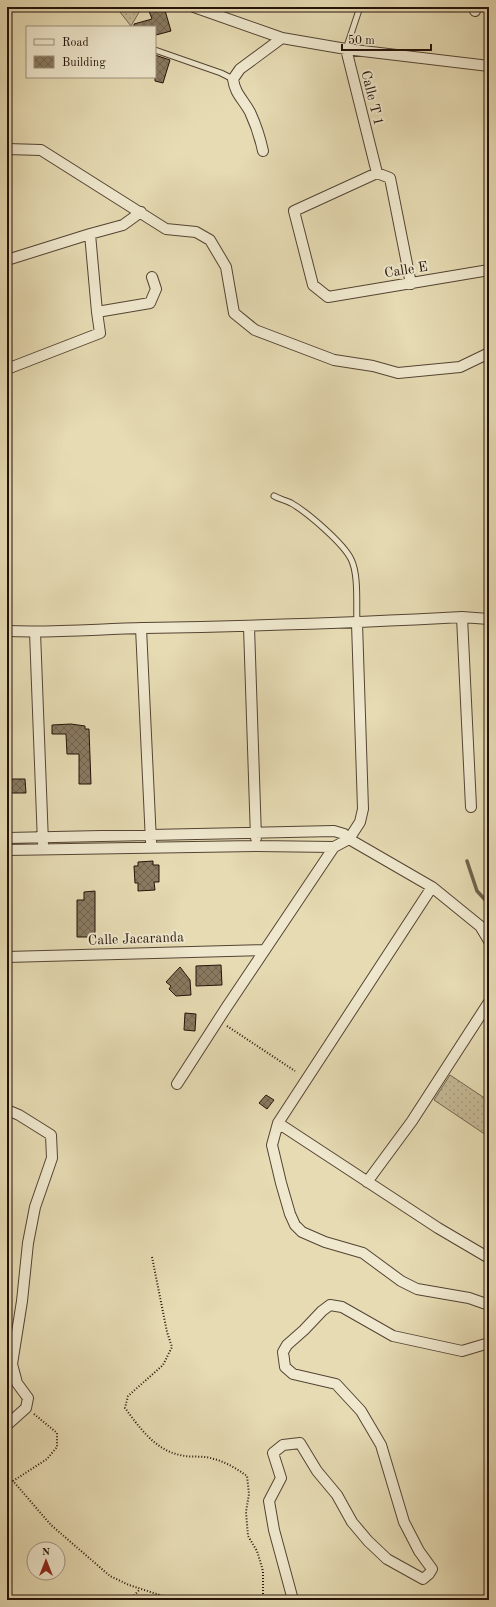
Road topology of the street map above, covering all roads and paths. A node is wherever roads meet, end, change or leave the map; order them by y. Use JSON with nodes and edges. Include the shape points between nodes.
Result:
{"nodes":[{"id":1,"x":194,"y":7,"type":"edge"},
{"id":2,"x":360,"y":7,"type":"edge"},
{"id":3,"x":282,"y":38,"type":"junction"},
{"id":4,"x":346,"y":49,"type":"junction"},
{"id":5,"x":156,"y":50,"type":"edge"},
{"id":6,"x":489,"y":66,"type":"edge"},
{"id":7,"x":233,"y":79,"type":"junction"},
{"id":8,"x":7,"y":149,"type":"edge"},
{"id":9,"x":264,"y":150,"type":"dead end"},
{"id":10,"x":377,"y":173,"type":"junction"},
{"id":11,"x":141,"y":212,"type":"junction"},
{"id":12,"x":90,"y":234,"type":"junction"},
{"id":13,"x":7,"y":260,"type":"edge"},
{"id":14,"x":489,"y":270,"type":"edge"},
{"id":15,"x":152,"y":277,"type":"dead end"},
{"id":16,"x":411,"y":284,"type":"junction"},
{"id":17,"x":97,"y":312,"type":"junction"},
{"id":18,"x":489,"y":353,"type":"edge"},
{"id":19,"x":7,"y":369,"type":"edge"},
{"id":20,"x":274,"y":496,"type":"dead end"},
{"id":21,"x":462,"y":617,"type":"junction"},
{"id":22,"x":489,"y":619,"type":"edge"},
{"id":23,"x":356,"y":623,"type":"junction"},
{"id":24,"x":250,"y":626,"type":"junction"},
{"id":25,"x":141,"y":628,"type":"junction"},
{"id":26,"x":7,"y":631,"type":"edge"},
{"id":27,"x":35,"y":632,"type":"junction"},
{"id":28,"x":471,"y":807,"type":"dead end"},
{"id":29,"x":255,"y":832,"type":"junction"},
{"id":30,"x":150,"y":835,"type":"junction"},
{"id":31,"x":43,"y":837,"type":"junction"},
{"id":32,"x":7,"y":838,"type":"edge"},
{"id":33,"x":349,"y":839,"type":"junction"},
{"id":34,"x":256,"y":846,"type":"junction"},
{"id":35,"x":334,"y":846,"type":"junction"},
{"id":36,"x":152,"y":848,"type":"junction"},
{"id":37,"x":7,"y":850,"type":"edge"},
{"id":38,"x":43,"y":850,"type":"junction"},
{"id":39,"x":432,"y":887,"type":"junction"},
{"id":40,"x":489,"y":941,"type":"edge"},
{"id":41,"x":265,"y":950,"type":"junction"},
{"id":42,"x":7,"y":957,"type":"edge"},
{"id":43,"x":489,"y":1002,"type":"edge"},
{"id":44,"x":218,"y":1020,"type":"junction"},
{"id":45,"x":295,"y":1071,"type":"dead end"},
{"id":46,"x":177,"y":1084,"type":"dead end"},
{"id":47,"x":7,"y":1110,"type":"edge"},
{"id":48,"x":278,"y":1123,"type":"junction"},
{"id":49,"x":367,"y":1182,"type":"junction"},
{"id":50,"x":152,"y":1257,"type":"dead end"},
{"id":51,"x":489,"y":1258,"type":"edge"},
{"id":52,"x":489,"y":1305,"type":"edge"},
{"id":53,"x":489,"y":1343,"type":"edge"},
{"id":54,"x":26,"y":1408,"type":"junction"},
{"id":55,"x":7,"y":1425,"type":"edge"},
{"id":56,"x":140,"y":1588,"type":"junction"},
{"id":57,"x":127,"y":1600,"type":"edge"},
{"id":58,"x":210,"y":1600,"type":"edge"},
{"id":59,"x":263,"y":1600,"type":"edge"},
{"id":60,"x":293,"y":1600,"type":"edge"}],
"edges":[{"from":1,"to":3,"type":"street"},
{"from":2,"to":4,"type":"lane"},
{"from":3,"to":4,"type":"street"},
{"from":3,"to":7,"type":"street","via":[[240,69]]},
{"from":4,"to":6,"type":"street"},
{"from":4,"to":10,"type":"street","name":"Calle T 1"},
{"from":5,"to":7,"type":"lane"},
{"from":7,"to":9,"type":"street","via":[[234,89],[249,111]]},
{"from":8,"to":11,"type":"street","via":[[41,150]]},
{"from":10,"to":16,"type":"street","via":[[390,178]]},
{"from":10,"to":16,"type":"street","name":"Calle E","via":[[294,211],[313,285],[328,297]]},
{"from":11,"to":12,"type":"street","via":[[123,225]]},
{"from":11,"to":18,"type":"street","via":[[166,228],[196,232],[210,240],[226,267],[234,313],[255,330],[334,360],[398,373],[460,367]]},
{"from":12,"to":13,"type":"street"},
{"from":12,"to":17,"type":"street"},
{"from":14,"to":16,"type":"street","name":"Calle E"},
{"from":15,"to":17,"type":"street","via":[[156,289],[150,303]]},
{"from":17,"to":19,"type":"street","via":[[100,333]]},
{"from":20,"to":23,"type":"lane","via":[[291,503],[314,520],[339,543],[351,559],[356,582]]},
{"from":21,"to":22,"type":"street"},
{"from":21,"to":23,"type":"street"},
{"from":21,"to":28,"type":"street"},
{"from":23,"to":24,"type":"street"},
{"from":23,"to":33,"type":"street","via":[[363,809],[360,822]]},
{"from":24,"to":25,"type":"street"},
{"from":24,"to":29,"type":"street"},
{"from":25,"to":27,"type":"street"},
{"from":25,"to":30,"type":"street"},
{"from":26,"to":27,"type":"street"},
{"from":27,"to":31,"type":"street"},
{"from":29,"to":30,"type":"street"},
{"from":29,"to":33,"type":"street","via":[[334,831],[344,834]]},
{"from":29,"to":34,"type":"street"},
{"from":30,"to":31,"type":"street"},
{"from":30,"to":36,"type":"street"},
{"from":31,"to":32,"type":"street"},
{"from":31,"to":38,"type":"street"},
{"from":33,"to":35,"type":"street"},
{"from":33,"to":39,"type":"street"},
{"from":34,"to":35,"type":"street"},
{"from":34,"to":36,"type":"street"},
{"from":35,"to":41,"type":"street"},
{"from":36,"to":38,"type":"street"},
{"from":37,"to":38,"type":"street"},
{"from":39,"to":40,"type":"street","via":[[480,926]]},
{"from":39,"to":48,"type":"street"},
{"from":41,"to":42,"type":"street","name":"Calle Jacaranda"},
{"from":41,"to":44,"type":"street"},
{"from":43,"to":49,"type":"street","via":[[412,1121]]},
{"from":44,"to":45,"type":"path"},
{"from":44,"to":46,"type":"street"},
{"from":47,"to":54,"type":"street","via":[[20,1115],[51,1135],[52,1158],[35,1207],[28,1243],[12,1364],[17,1383],[28,1398]]},
{"from":48,"to":49,"type":"street"},
{"from":48,"to":52,"type":"street","via":[[272,1145],[280,1183],[290,1214],[302,1232],[363,1253],[401,1281],[417,1289],[469,1298]]},
{"from":49,"to":51,"type":"street"},
{"from":50,"to":59,"type":"path","via":[[172,1348],[163,1365],[128,1396],[125,1408],[158,1446],[179,1455],[213,1458],[247,1476],[248,1536],[257,1551],[263,1571]]},
{"from":53,"to":60,"type":"street","via":[[462,1351],[393,1336],[342,1307],[330,1305],[287,1345],[283,1352],[285,1367],[293,1374],[336,1384],[361,1411],[381,1446],[404,1522],[432,1569],[423,1579],[387,1559],[352,1522],[337,1495],[317,1471],[300,1442],[283,1445],[273,1453],[281,1478],[269,1502]]},
{"from":54,"to":55,"type":"street"},
{"from":54,"to":56,"type":"path","via":[[57,1433],[57,1447],[47,1459],[13,1481],[51,1525],[110,1576]]},
{"from":56,"to":57,"type":"path","via":[[130,1600]]},
{"from":56,"to":58,"type":"path","via":[[172,1599]]}]}
